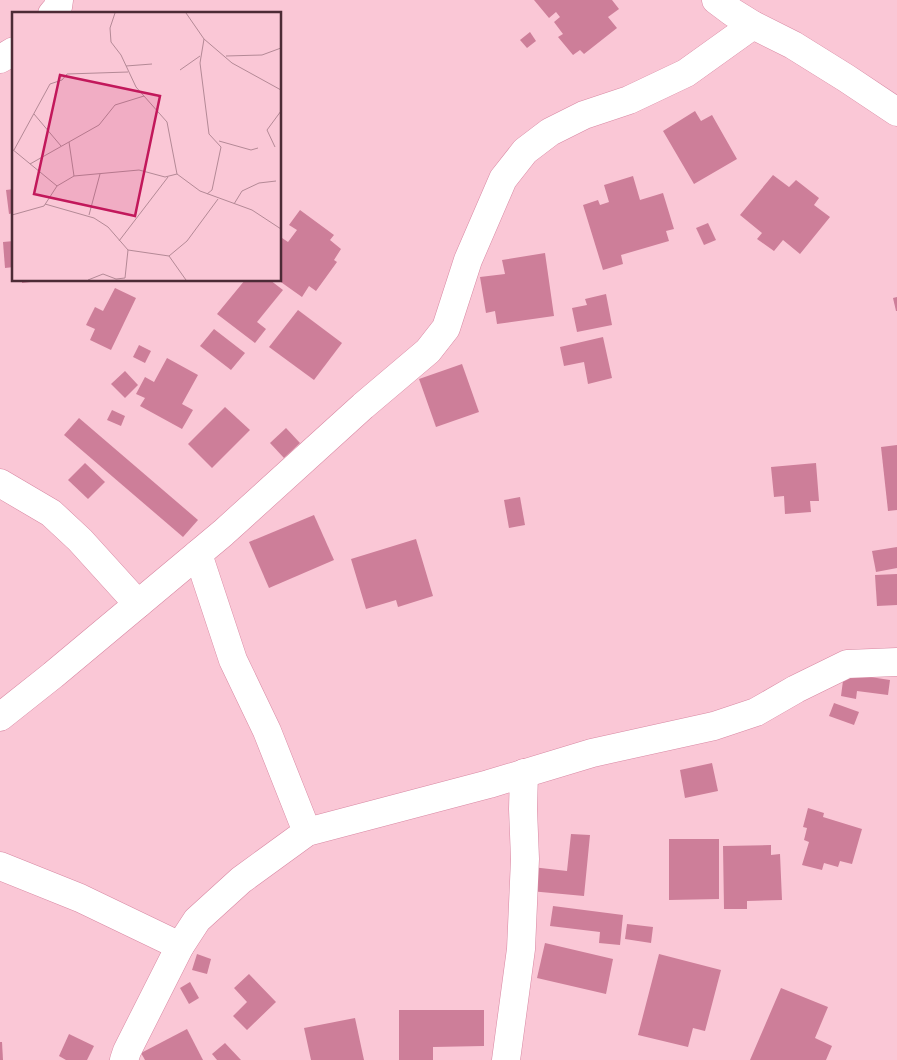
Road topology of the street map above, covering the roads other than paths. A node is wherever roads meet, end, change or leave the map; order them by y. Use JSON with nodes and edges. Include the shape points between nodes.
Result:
{"nodes":[{"id":1,"x":59,"y":0,"type":"edge"},
{"id":2,"x":716,"y":0,"type":"edge"},
{"id":3,"x":54,"y":12,"type":"edge"},
{"id":4,"x":753,"y":25,"type":"junction"},
{"id":5,"x":12,"y":52,"type":"edge"},
{"id":6,"x":0,"y":59,"type":"edge"},
{"id":7,"x":897,"y":112,"type":"edge"},
{"id":8,"x":0,"y":483,"type":"edge"},
{"id":9,"x":198,"y":554,"type":"junction"},
{"id":10,"x":138,"y":604,"type":"junction"},
{"id":11,"x":897,"y":662,"type":"edge"},
{"id":12,"x":0,"y":717,"type":"edge"},
{"id":13,"x":524,"y":773,"type":"junction"},
{"id":14,"x":307,"y":832,"type":"junction"},
{"id":15,"x":0,"y":866,"type":"edge"},
{"id":16,"x":180,"y":946,"type":"junction"},
{"id":17,"x":124,"y":1060,"type":"edge"},
{"id":18,"x":506,"y":1060,"type":"edge"}],
"edges":[{"from":1,"to":3,"type":"street"},
{"from":2,"to":4,"type":"street"},
{"from":4,"to":7,"type":"street","via":[[792,45]]},
{"from":4,"to":9,"type":"street","via":[[686,73],[550,132],[525,151],[503,179],[468,260],[446,328],[428,351]]},
{"from":5,"to":6,"type":"street"},
{"from":8,"to":10,"type":"street","via":[[51,513]]},
{"from":9,"to":10,"type":"street"},
{"from":9,"to":14,"type":"street","via":[[233,660],[267,731]]},
{"from":10,"to":12,"type":"street"},
{"from":11,"to":13,"type":"street","via":[[847,664],[756,712],[714,726],[592,752]]},
{"from":13,"to":14,"type":"street"},
{"from":13,"to":18,"type":"street","via":[[526,859],[521,948]]},
{"from":14,"to":16,"type":"street","via":[[241,880],[197,920]]},
{"from":15,"to":16,"type":"street","via":[[80,898]]},
{"from":16,"to":17,"type":"street"}]}
